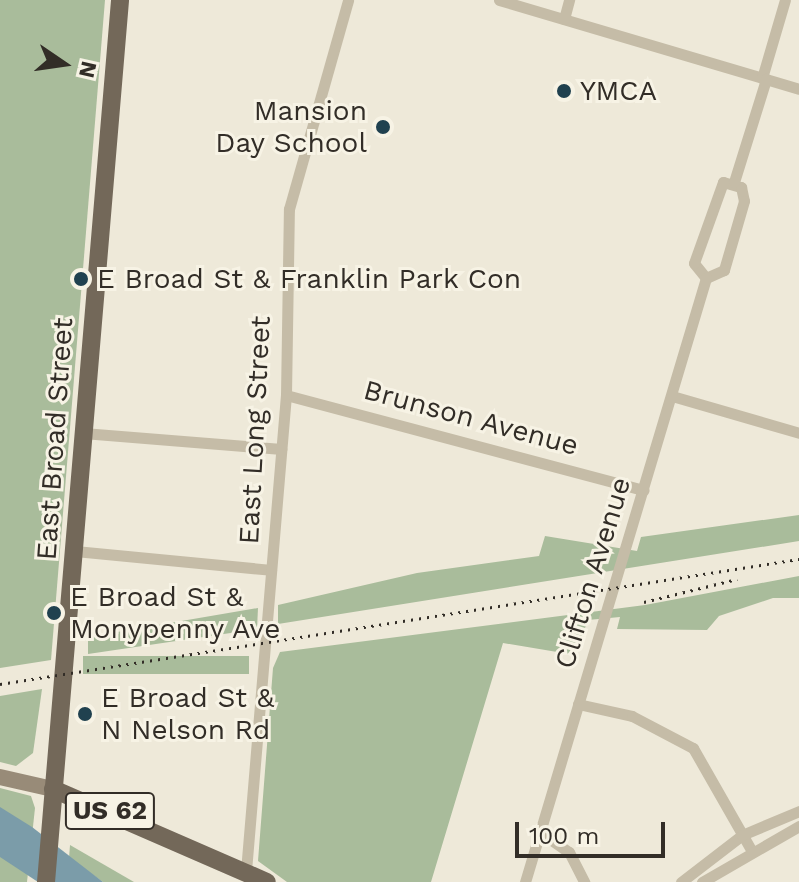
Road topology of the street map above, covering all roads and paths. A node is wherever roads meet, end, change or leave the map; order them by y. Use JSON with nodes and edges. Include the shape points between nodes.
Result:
{"nodes":[{"id":1,"x":120,"y":0,"type":"edge"},
{"id":2,"x":348,"y":0,"type":"edge"},
{"id":3,"x":499,"y":0,"type":"edge"},
{"id":4,"x":569,"y":0,"type":"edge"},
{"id":5,"x":785,"y":0,"type":"edge"},
{"id":6,"x":564,"y":19,"type":"junction"},
{"id":7,"x":764,"y":79,"type":"junction"},
{"id":8,"x":799,"y":89,"type":"edge"},
{"id":9,"x":734,"y":182,"type":"junction"},
{"id":10,"x":706,"y":278,"type":"junction"},
{"id":11,"x":286,"y":395,"type":"junction"},
{"id":12,"x":672,"y":396,"type":"junction"},
{"id":13,"x":83,"y":433,"type":"junction"},
{"id":14,"x":799,"y":433,"type":"edge"},
{"id":15,"x":281,"y":449,"type":"junction"},
{"id":16,"x":644,"y":490,"type":"junction"},
{"id":17,"x":75,"y":551,"type":"junction"},
{"id":18,"x":271,"y":570,"type":"junction"},
{"id":19,"x":578,"y":704,"type":"junction"},
{"id":20,"x":0,"y":777,"type":"edge"},
{"id":21,"x":53,"y":789,"type":"junction"},
{"id":22,"x":799,"y":811,"type":"edge"},
{"id":23,"x":799,"y":826,"type":"edge"},
{"id":24,"x":540,"y":832,"type":"junction"},
{"id":25,"x":742,"y":835,"type":"junction"},
{"id":26,"x":750,"y":848,"type":"junction"},
{"id":27,"x":246,"y":871,"type":"junction"},
{"id":28,"x":46,"y":882,"type":"edge"},
{"id":29,"x":267,"y":882,"type":"edge"},
{"id":30,"x":525,"y":882,"type":"edge"},
{"id":31,"x":584,"y":882,"type":"edge"},
{"id":32,"x":681,"y":882,"type":"edge"},
{"id":33,"x":702,"y":882,"type":"edge"}],
"edges":[{"from":1,"to":13,"type":"main road","name":"East Broad Street"},
{"from":2,"to":11,"type":"street","name":"East Long Street","via":[[291,195]]},
{"from":3,"to":6,"type":"street"},
{"from":4,"to":6,"type":"street"},
{"from":5,"to":7,"type":"street","name":"Clifton Avenue"},
{"from":6,"to":7,"type":"street"},
{"from":7,"to":8,"type":"street"},
{"from":7,"to":9,"type":"street","name":"Clifton Avenue"},
{"from":9,"to":10,"type":"street","name":"Clifton Avenue","via":[[744,201],[724,270]]},
{"from":9,"to":10,"type":"street","name":"Clifton Avenue","via":[[714,193],[694,263]]},
{"from":10,"to":12,"type":"street","name":"Clifton Avenue"},
{"from":11,"to":15,"type":"street","name":"East Long Street"},
{"from":11,"to":16,"type":"street","name":"Brunson Avenue"},
{"from":12,"to":14,"type":"street"},
{"from":12,"to":16,"type":"street","name":"Clifton Avenue"},
{"from":13,"to":15,"type":"street"},
{"from":13,"to":17,"type":"main road","name":"East Broad Street"},
{"from":15,"to":18,"type":"street","name":"East Long Street"},
{"from":16,"to":19,"type":"street","name":"Clifton Avenue"},
{"from":17,"to":18,"type":"street"},
{"from":17,"to":21,"type":"main road","name":"East Broad Street"},
{"from":18,"to":27,"type":"street","name":"East Long Street"},
{"from":19,"to":24,"type":"street","name":"Clifton Avenue"},
{"from":19,"to":25,"type":"street","via":[[632,716],[693,748]]},
{"from":20,"to":21,"type":"main road"},
{"from":21,"to":27,"type":"main road","number":"US 62"},
{"from":21,"to":28,"type":"main road","name":"East Broad Street"},
{"from":22,"to":25,"type":"street"},
{"from":23,"to":26,"type":"street"},
{"from":24,"to":30,"type":"street","name":"Clifton Avenue"},
{"from":24,"to":31,"type":"street","via":[[569,852]]},
{"from":25,"to":26,"type":"street"},
{"from":25,"to":32,"type":"street"},
{"from":26,"to":33,"type":"street"},
{"from":27,"to":29,"type":"main road","number":"US 62"}]}
